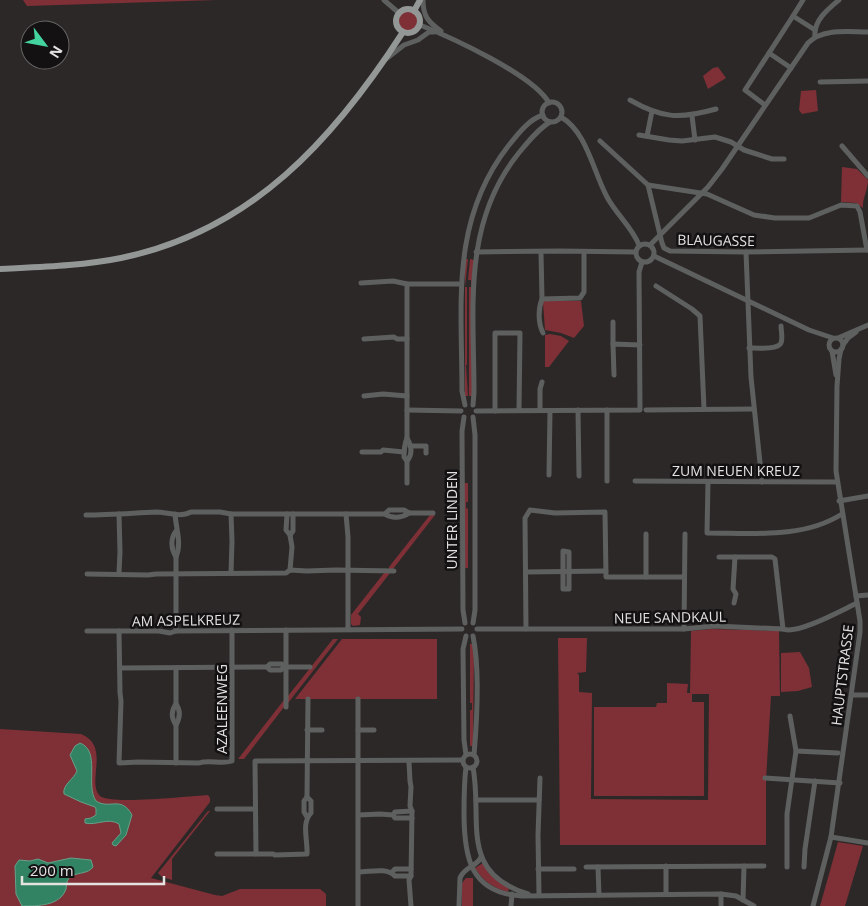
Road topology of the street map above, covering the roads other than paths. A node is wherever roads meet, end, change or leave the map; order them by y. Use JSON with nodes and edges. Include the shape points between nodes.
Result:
{"nodes":[{"id":1,"x":384,"y":0,"type":"edge"},
{"id":2,"x":421,"y":0,"type":"edge"},
{"id":3,"x":803,"y":0,"type":"edge"},
{"id":4,"x":839,"y":0,"type":"edge"},
{"id":5,"x":414,"y":11,"type":"junction"},
{"id":6,"x":400,"y":13,"type":"junction"},
{"id":7,"x":793,"y":16,"type":"junction"},
{"id":8,"x":420,"y":25,"type":"junction"},
{"id":9,"x":814,"y":30,"type":"junction"},
{"id":10,"x":403,"y":32,"type":"junction"},
{"id":11,"x":868,"y":32,"type":"edge"},
{"id":12,"x":443,"y":34,"type":"junction"},
{"id":13,"x":815,"y":37,"type":"junction"},
{"id":14,"x":769,"y":53,"type":"junction"},
{"id":15,"x":384,"y":61,"type":"junction"},
{"id":16,"x":790,"y":68,"type":"junction"},
{"id":17,"x":868,"y":81,"type":"edge"},
{"id":18,"x":820,"y":82,"type":"dead end"},
{"id":19,"x":630,"y":100,"type":"dead end"},
{"id":20,"x":549,"y":103,"type":"junction"},
{"id":21,"x":765,"y":105,"type":"junction"},
{"id":22,"x":716,"y":109,"type":"dead end"},
{"id":23,"x":652,"y":111,"type":"junction"},
{"id":24,"x":543,"y":115,"type":"junction"},
{"id":25,"x":692,"y":116,"type":"junction"},
{"id":26,"x":560,"y":117,"type":"junction"},
{"id":27,"x":550,"y":122,"type":"junction"},
{"id":28,"x":639,"y":135,"type":"dead end"},
{"id":29,"x":647,"y":136,"type":"junction"},
{"id":30,"x":695,"y":140,"type":"junction"},
{"id":31,"x":600,"y":141,"type":"dead end"},
{"id":32,"x":737,"y":146,"type":"junction"},
{"id":33,"x":842,"y":146,"type":"dead end"},
{"id":34,"x":784,"y":159,"type":"dead end"},
{"id":35,"x":868,"y":176,"type":"edge"},
{"id":36,"x":648,"y":185,"type":"junction"},
{"id":37,"x":701,"y":194,"type":"junction"},
{"id":38,"x":487,"y":210,"type":"junction"},
{"id":39,"x":473,"y":211,"type":"junction"},
{"id":40,"x":660,"y":235,"type":"junction"},
{"id":41,"x":639,"y":245,"type":"junction"},
{"id":42,"x":650,"y":245,"type":"junction"},
{"id":43,"x":867,"y":250,"type":"edge"},
{"id":44,"x":476,"y":252,"type":"junction"},
{"id":45,"x":541,"y":252,"type":"junction"},
{"id":46,"x":584,"y":252,"type":"junction"},
{"id":47,"x":636,"y":252,"type":"junction"},
{"id":48,"x":746,"y":252,"type":"junction"},
{"id":49,"x":654,"y":256,"type":"junction"},
{"id":50,"x":642,"y":262,"type":"junction"},
{"id":51,"x":0,"y":270,"type":"edge"},
{"id":52,"x":361,"y":282,"type":"dead end"},
{"id":53,"x":407,"y":284,"type":"junction"},
{"id":54,"x":461,"y":284,"type":"junction"},
{"id":55,"x":656,"y":286,"type":"dead end"},
{"id":56,"x":542,"y":299,"type":"junction"},
{"id":57,"x":748,"y":302,"type":"junction"},
{"id":58,"x":613,"y":322,"type":"dead end"},
{"id":59,"x":868,"y":325,"type":"edge"},
{"id":60,"x":781,"y":326,"type":"dead end"},
{"id":61,"x":809,"y":330,"type":"junction"},
{"id":62,"x":858,"y":330,"type":"junction"},
{"id":63,"x":543,"y":333,"type":"dead end"},
{"id":64,"x":835,"y":338,"type":"junction"},
{"id":65,"x":364,"y":339,"type":"dead end"},
{"id":66,"x":407,"y":339,"type":"junction"},
{"id":67,"x":614,"y":344,"type":"junction"},
{"id":68,"x":640,"y":345,"type":"junction"},
{"id":69,"x":842,"y":347,"type":"junction"},
{"id":70,"x":749,"y":348,"type":"junction"},
{"id":71,"x":831,"y":348,"type":"junction"},
{"id":72,"x":614,"y":375,"type":"dead end"},
{"id":73,"x":542,"y":382,"type":"dead end"},
{"id":74,"x":837,"y":386,"type":"junction"},
{"id":75,"x":364,"y":396,"type":"dead end"},
{"id":76,"x":407,"y":396,"type":"junction"},
{"id":77,"x":464,"y":405,"type":"junction"},
{"id":78,"x":473,"y":405,"type":"junction"},
{"id":79,"x":754,"y":408,"type":"junction"},
{"id":80,"x":704,"y":409,"type":"junction"},
{"id":81,"x":407,"y":410,"type":"junction"},
{"id":82,"x":519,"y":410,"type":"junction"},
{"id":83,"x":540,"y":410,"type":"junction"},
{"id":84,"x":578,"y":410,"type":"junction"},
{"id":85,"x":608,"y":410,"type":"junction"},
{"id":86,"x":646,"y":410,"type":"dead end"},
{"id":87,"x":461,"y":411,"type":"junction"},
{"id":88,"x":495,"y":411,"type":"junction"},
{"id":89,"x":550,"y":411,"type":"junction"},
{"id":90,"x":474,"y":414,"type":"junction"},
{"id":91,"x":464,"y":417,"type":"junction"},
{"id":92,"x":407,"y":438,"type":"junction"},
{"id":93,"x":410,"y":446,"type":"junction"},
{"id":94,"x":362,"y":452,"type":"dead end"},
{"id":95,"x":404,"y":452,"type":"junction"},
{"id":96,"x":426,"y":453,"type":"dead end"},
{"id":97,"x":407,"y":461,"type":"junction"},
{"id":98,"x":549,"y":475,"type":"dead end"},
{"id":99,"x":579,"y":476,"type":"dead end"},
{"id":100,"x":607,"y":481,"type":"dead end"},
{"id":101,"x":635,"y":481,"type":"dead end"},
{"id":102,"x":708,"y":482,"type":"junction"},
{"id":103,"x":762,"y":482,"type":"junction"},
{"id":104,"x":836,"y":482,"type":"junction"},
{"id":105,"x":407,"y":483,"type":"dead end"},
{"id":106,"x":868,"y":496,"type":"edge"},
{"id":107,"x":839,"y":501,"type":"junction"},
{"id":108,"x":433,"y":513,"type":"dead end"},
{"id":109,"x":119,"y":514,"type":"junction"},
{"id":110,"x":176,"y":514,"type":"junction"},
{"id":111,"x":231,"y":514,"type":"junction"},
{"id":112,"x":287,"y":514,"type":"junction"},
{"id":113,"x":293,"y":514,"type":"junction"},
{"id":114,"x":346,"y":514,"type":"junction"},
{"id":115,"x":842,"y":514,"type":"junction"},
{"id":116,"x":86,"y":515,"type":"dead end"},
{"id":117,"x":646,"y":534,"type":"dead end"},
{"id":118,"x":685,"y":534,"type":"dead end"},
{"id":119,"x":290,"y":535,"type":"junction"},
{"id":120,"x":719,"y":556,"type":"dead end"},
{"id":121,"x":735,"y":556,"type":"junction"},
{"id":122,"x":290,"y":570,"type":"junction"},
{"id":123,"x":347,"y":571,"type":"junction"},
{"id":124,"x":394,"y":571,"type":"dead end"},
{"id":125,"x":606,"y":571,"type":"junction"},
{"id":126,"x":526,"y":572,"type":"junction"},
{"id":127,"x":563,"y":572,"type":"junction"},
{"id":128,"x":569,"y":572,"type":"junction"},
{"id":129,"x":119,"y":573,"type":"junction"},
{"id":130,"x":176,"y":573,"type":"junction"},
{"id":131,"x":231,"y":573,"type":"junction"},
{"id":132,"x":87,"y":574,"type":"dead end"},
{"id":133,"x":646,"y":577,"type":"junction"},
{"id":134,"x":684,"y":577,"type":"junction"},
{"id":135,"x":868,"y":595,"type":"edge"},
{"id":136,"x":856,"y":596,"type":"junction"},
{"id":137,"x":734,"y":603,"type":"dead end"},
{"id":138,"x":857,"y":603,"type":"junction"},
{"id":139,"x":473,"y":623,"type":"junction"},
{"id":140,"x":465,"y":624,"type":"junction"},
{"id":141,"x":783,"y":628,"type":"junction"},
{"id":142,"x":477,"y":629,"type":"junction"},
{"id":143,"x":526,"y":629,"type":"junction"},
{"id":144,"x":684,"y":629,"type":"junction"},
{"id":145,"x":232,"y":630,"type":"junction"},
{"id":146,"x":286,"y":630,"type":"junction"},
{"id":147,"x":348,"y":630,"type":"junction"},
{"id":148,"x":462,"y":630,"type":"junction"},
{"id":149,"x":87,"y":631,"type":"dead end"},
{"id":150,"x":119,"y":631,"type":"junction"},
{"id":151,"x":176,"y":631,"type":"junction"},
{"id":152,"x":466,"y":636,"type":"junction"},
{"id":153,"x":473,"y":636,"type":"junction"},
{"id":154,"x":232,"y":667,"type":"junction"},
{"id":155,"x":285,"y":667,"type":"junction"},
{"id":156,"x":310,"y":667,"type":"dead end"},
{"id":157,"x":120,"y":668,"type":"junction"},
{"id":158,"x":176,"y":668,"type":"junction"},
{"id":159,"x":852,"y":695,"type":"junction"},
{"id":160,"x":868,"y":695,"type":"edge"},
{"id":161,"x":308,"y":699,"type":"dead end"},
{"id":162,"x":358,"y":699,"type":"dead end"},
{"id":163,"x":286,"y":707,"type":"dead end"},
{"id":164,"x":790,"y":716,"type":"dead end"},
{"id":165,"x":307,"y":730,"type":"junction"},
{"id":166,"x":322,"y":730,"type":"dead end"},
{"id":167,"x":358,"y":730,"type":"junction"},
{"id":168,"x":374,"y":730,"type":"dead end"},
{"id":169,"x":796,"y":751,"type":"junction"},
{"id":170,"x":838,"y":753,"type":"dead end"},
{"id":171,"x":466,"y":755,"type":"junction"},
{"id":172,"x":474,"y":755,"type":"junction"},
{"id":173,"x":462,"y":760,"type":"junction"},
{"id":174,"x":307,"y":762,"type":"junction"},
{"id":175,"x":358,"y":762,"type":"junction"},
{"id":176,"x":409,"y":762,"type":"junction"},
{"id":177,"x":176,"y":763,"type":"junction"},
{"id":178,"x":466,"y":767,"type":"junction"},
{"id":179,"x":473,"y":767,"type":"junction"},
{"id":180,"x":540,"y":778,"type":"dead end"},
{"id":181,"x":765,"y":778,"type":"dead end"},
{"id":182,"x":792,"y":779,"type":"junction"},
{"id":183,"x":815,"y":781,"type":"junction"},
{"id":184,"x":840,"y":783,"type":"junction"},
{"id":185,"x":476,"y":800,"type":"junction"},
{"id":186,"x":539,"y":800,"type":"junction"},
{"id":187,"x":217,"y":809,"type":"dead end"},
{"id":188,"x":256,"y":809,"type":"junction"},
{"id":189,"x":412,"y":812,"type":"junction"},
{"id":190,"x":359,"y":815,"type":"junction"},
{"id":191,"x":392,"y":815,"type":"junction"},
{"id":192,"x":412,"y":818,"type":"junction"},
{"id":193,"x":831,"y":837,"type":"junction"},
{"id":194,"x":868,"y":844,"type":"edge"},
{"id":195,"x":217,"y":854,"type":"dead end"},
{"id":196,"x":256,"y":854,"type":"junction"},
{"id":197,"x":481,"y":857,"type":"junction"},
{"id":198,"x":470,"y":866,"type":"junction"},
{"id":199,"x":666,"y":866,"type":"junction"},
{"id":200,"x":744,"y":866,"type":"junction"},
{"id":201,"x":764,"y":866,"type":"dead end"},
{"id":202,"x":586,"y":867,"type":"dead end"},
{"id":203,"x":598,"y":867,"type":"junction"},
{"id":204,"x":787,"y":867,"type":"dead end"},
{"id":205,"x":804,"y":867,"type":"dead end"},
{"id":206,"x":412,"y":869,"type":"junction"},
{"id":207,"x":538,"y":869,"type":"junction"},
{"id":208,"x":574,"y":869,"type":"dead end"},
{"id":209,"x":359,"y":872,"type":"junction"},
{"id":210,"x":392,"y":872,"type":"junction"},
{"id":211,"x":411,"y":876,"type":"junction"},
{"id":212,"x":513,"y":889,"type":"junction"},
{"id":213,"x":531,"y":894,"type":"junction"},
{"id":214,"x":539,"y":894,"type":"junction"},
{"id":215,"x":599,"y":894,"type":"junction"},
{"id":216,"x":666,"y":894,"type":"junction"},
{"id":217,"x":721,"y":894,"type":"junction"},
{"id":218,"x":511,"y":895,"type":"junction"},
{"id":219,"x":743,"y":900,"type":"junction"},
{"id":220,"x":358,"y":906,"type":"edge"},
{"id":221,"x":411,"y":906,"type":"edge"},
{"id":222,"x":459,"y":906,"type":"edge"},
{"id":223,"x":512,"y":906,"type":"edge"},
{"id":224,"x":721,"y":906,"type":"edge"},
{"id":225,"x":754,"y":906,"type":"edge"},
{"id":226,"x":813,"y":906,"type":"edge"}],
"edges":[{"from":1,"to":6,"type":"street"},
{"from":2,"to":5,"type":"main road"},
{"from":2,"to":12,"type":"street","via":[[428,20]]},
{"from":3,"to":7,"type":"street"},
{"from":4,"to":9,"type":"street"},
{"from":5,"to":6,"type":"main road","via":[[406,9]]},
{"from":5,"to":8,"type":"main road","via":[[419,15]]},
{"from":6,"to":10,"type":"main road","via":[[397,25]]},
{"from":7,"to":9,"type":"street"},
{"from":7,"to":14,"type":"street"},
{"from":8,"to":10,"type":"main road","via":[[411,33]]},
{"from":8,"to":12,"type":"street"},
{"from":9,"to":13,"type":"street"},
{"from":10,"to":15,"type":"main road"},
{"from":11,"to":13,"type":"street","via":[[827,33]]},
{"from":12,"to":15,"type":"street","via":[[429,32],[404,45]]},
{"from":12,"to":20,"type":"street","via":[[533,85]]},
{"from":13,"to":16,"type":"street"},
{"from":14,"to":16,"type":"street"},
{"from":14,"to":21,"type":"street","via":[[745,90]]},
{"from":15,"to":51,"type":"main road","via":[[338,122],[306,156],[272,188],[216,224],[159,248],[121,258]]},
{"from":16,"to":21,"type":"street"},
{"from":17,"to":18,"type":"street"},
{"from":19,"to":23,"type":"street"},
{"from":20,"to":24,"type":"street","via":[[544,107]]},
{"from":20,"to":26,"type":"street","via":[[559,106],[562,111]]},
{"from":21,"to":32,"type":"street"},
{"from":22,"to":25,"type":"street"},
{"from":23,"to":25,"type":"street"},
{"from":23,"to":29,"type":"street"},
{"from":24,"to":27,"type":"street"},
{"from":24,"to":39,"type":"street","via":[[534,119],[507,148],[487,179]]},
{"from":25,"to":30,"type":"street"},
{"from":26,"to":27,"type":"street"},
{"from":26,"to":41,"type":"street","via":[[578,133],[608,198]]},
{"from":27,"to":38,"type":"street","via":[[515,158]]},
{"from":28,"to":29,"type":"street"},
{"from":29,"to":30,"type":"street"},
{"from":30,"to":32,"type":"street","via":[[715,137]]},
{"from":31,"to":36,"type":"street"},
{"from":32,"to":34,"type":"street","via":[[772,159]]},
{"from":32,"to":37,"type":"street"},
{"from":33,"to":35,"type":"street"},
{"from":36,"to":37,"type":"street"},
{"from":36,"to":40,"type":"street","name":"BLAUGASSE"},
{"from":37,"to":40,"type":"street"},
{"from":37,"to":43,"type":"street","via":[[754,215],[775,218],[809,218],[841,205],[857,206]]},
{"from":38,"to":39,"type":"street"},
{"from":38,"to":44,"type":"street"},
{"from":39,"to":54,"type":"street","via":[[464,248]]},
{"from":40,"to":42,"type":"street"},
{"from":40,"to":48,"type":"street","name":"BLAUGASSE","via":[[664,248],[673,252]]},
{"from":41,"to":42,"type":"street"},
{"from":41,"to":47,"type":"street"},
{"from":42,"to":49,"type":"street"},
{"from":43,"to":48,"type":"street","name":"BLAUGASSE"},
{"from":44,"to":45,"type":"street"},
{"from":44,"to":78,"type":"street"},
{"from":45,"to":46,"type":"street"},
{"from":45,"to":56,"type":"street"},
{"from":46,"to":47,"type":"street"},
{"from":46,"to":56,"type":"street","via":[[582,297]]},
{"from":47,"to":50,"type":"street"},
{"from":48,"to":57,"type":"street"},
{"from":49,"to":50,"type":"street","via":[[648,262]]},
{"from":49,"to":57,"type":"street"},
{"from":50,"to":68,"type":"street"},
{"from":52,"to":53,"type":"street"},
{"from":53,"to":54,"type":"street"},
{"from":53,"to":66,"type":"street"},
{"from":54,"to":77,"type":"street"},
{"from":55,"to":80,"type":"street","via":[[700,316]]},
{"from":56,"to":63,"type":"street","via":[[539,321]]},
{"from":57,"to":61,"type":"street"},
{"from":57,"to":70,"type":"street"},
{"from":58,"to":67,"type":"street"},
{"from":59,"to":62,"type":"street"},
{"from":60,"to":70,"type":"street","via":[[778,346]]},
{"from":61,"to":64,"type":"street"},
{"from":61,"to":71,"type":"street"},
{"from":62,"to":64,"type":"street"},
{"from":62,"to":69,"type":"street"},
{"from":64,"to":69,"type":"street","via":[[842,340]]},
{"from":64,"to":71,"type":"street"},
{"from":65,"to":66,"type":"street"},
{"from":66,"to":76,"type":"street"},
{"from":67,"to":68,"type":"street"},
{"from":67,"to":72,"type":"street"},
{"from":68,"to":85,"type":"street","via":[[640,410]]},
{"from":69,"to":71,"type":"street","via":[[836,352]]},
{"from":69,"to":74,"type":"street","name":"HAUPTSTRASSE"},
{"from":70,"to":79,"type":"street"},
{"from":71,"to":74,"type":"street","name":"HAUPTSTRASSE"},
{"from":73,"to":83,"type":"street"},
{"from":74,"to":104,"type":"street","name":"HAUPTSTRASSE"},
{"from":75,"to":76,"type":"street"},
{"from":76,"to":81,"type":"street"},
{"from":77,"to":78,"type":"street"},
{"from":77,"to":87,"type":"street"},
{"from":78,"to":90,"type":"street"},
{"from":79,"to":80,"type":"street"},
{"from":79,"to":103,"type":"street"},
{"from":80,"to":86,"type":"street"},
{"from":81,"to":87,"type":"street"},
{"from":81,"to":92,"type":"street"},
{"from":82,"to":83,"type":"street"},
{"from":82,"to":88,"type":"street"},
{"from":82,"to":88,"type":"street","via":[[520,333],[495,333]]},
{"from":83,"to":89,"type":"street"},
{"from":84,"to":85,"type":"street"},
{"from":84,"to":89,"type":"street"},
{"from":84,"to":99,"type":"street"},
{"from":85,"to":100,"type":"street"},
{"from":87,"to":91,"type":"street"},
{"from":88,"to":90,"type":"street"},
{"from":89,"to":98,"type":"street"},
{"from":90,"to":91,"type":"street"},
{"from":90,"to":139,"type":"street","name":"UNTER LINDEN"},
{"from":91,"to":140,"type":"street","name":"UNTER LINDEN"},
{"from":92,"to":93,"type":"street"},
{"from":92,"to":95,"type":"street"},
{"from":93,"to":96,"type":"street","via":[[426,443]]},
{"from":93,"to":97,"type":"street"},
{"from":94,"to":95,"type":"street"},
{"from":95,"to":97,"type":"street"},
{"from":97,"to":105,"type":"street"},
{"from":101,"to":102,"type":"street","name":"ZUM NEUEN KREUZ"},
{"from":102,"to":103,"type":"street","name":"ZUM NEUEN KREUZ"},
{"from":102,"to":115,"type":"street","via":[[707,533],[780,533],[822,525]]},
{"from":103,"to":104,"type":"street","name":"ZUM NEUEN KREUZ"},
{"from":104,"to":107,"type":"street","name":"HAUPTSTRASSE"},
{"from":106,"to":107,"type":"street"},
{"from":107,"to":115,"type":"street","name":"HAUPTSTRASSE"},
{"from":108,"to":114,"type":"street","via":[[389,510],[385,514]]},
{"from":109,"to":110,"type":"street"},
{"from":109,"to":116,"type":"street"},
{"from":109,"to":129,"type":"street"},
{"from":110,"to":111,"type":"street"},
{"from":110,"to":130,"type":"street","via":[[179,535]]},
{"from":111,"to":112,"type":"street"},
{"from":111,"to":131,"type":"street"},
{"from":112,"to":113,"type":"street"},
{"from":112,"to":119,"type":"street","via":[[286,530]]},
{"from":113,"to":114,"type":"street"},
{"from":113,"to":119,"type":"street"},
{"from":114,"to":123,"type":"street"},
{"from":115,"to":136,"type":"street","name":"HAUPTSTRASSE"},
{"from":117,"to":133,"type":"street"},
{"from":118,"to":134,"type":"street"},
{"from":119,"to":122,"type":"street"},
{"from":120,"to":121,"type":"street"},
{"from":121,"to":137,"type":"street"},
{"from":121,"to":141,"type":"street","via":[[775,558]]},
{"from":122,"to":123,"type":"street"},
{"from":122,"to":131,"type":"street","via":[[286,573]]},
{"from":123,"to":124,"type":"street"},
{"from":123,"to":147,"type":"street"},
{"from":125,"to":126,"type":"street","via":[[605,512],[530,510],[525,518]]},
{"from":125,"to":128,"type":"street"},
{"from":125,"to":133,"type":"street","via":[[606,577]]},
{"from":126,"to":127,"type":"street"},
{"from":126,"to":143,"type":"street"},
{"from":127,"to":128,"type":"street"},
{"from":127,"to":128,"type":"street","via":[[563,589],[569,589]]},
{"from":127,"to":128,"type":"street","via":[[563,551],[569,552]]},
{"from":129,"to":130,"type":"street"},
{"from":129,"to":132,"type":"street"},
{"from":130,"to":131,"type":"street"},
{"from":130,"to":151,"type":"street"},
{"from":133,"to":134,"type":"street"},
{"from":134,"to":144,"type":"street"},
{"from":135,"to":136,"type":"street"},
{"from":136,"to":138,"type":"street","name":"HAUPTSTRASSE"},
{"from":138,"to":141,"type":"street","name":"NEUE SANDKAUL","via":[[794,630]]},
{"from":138,"to":159,"type":"street","name":"HAUPTSTRASSE","via":[[860,632]]},
{"from":139,"to":140,"type":"street"},
{"from":139,"to":142,"type":"street"},
{"from":140,"to":148,"type":"street"},
{"from":141,"to":144,"type":"street","name":"NEUE SANDKAUL","via":[[714,626]]},
{"from":142,"to":143,"type":"street","name":"NEUE SANDKAUL"},
{"from":142,"to":153,"type":"street"},
{"from":143,"to":144,"type":"street","name":"NEUE SANDKAUL"},
{"from":145,"to":146,"type":"street","name":"AM ASPELKREUZ"},
{"from":145,"to":151,"type":"street","name":"AM ASPELKREUZ"},
{"from":145,"to":154,"type":"street","name":"AZALEENWEG"},
{"from":146,"to":147,"type":"street","name":"AM ASPELKREUZ"},
{"from":146,"to":155,"type":"street"},
{"from":147,"to":148,"type":"street","name":"AM ASPELKREUZ"},
{"from":148,"to":152,"type":"street"},
{"from":149,"to":150,"type":"street","name":"AM ASPELKREUZ"},
{"from":150,"to":151,"type":"street","name":"AM ASPELKREUZ"},
{"from":150,"to":157,"type":"street"},
{"from":152,"to":153,"type":"street"},
{"from":152,"to":171,"type":"street","via":[[463,649]]},
{"from":153,"to":172,"type":"street","via":[[476,681]]},
{"from":154,"to":155,"type":"street","via":[[282,664]]},
{"from":154,"to":158,"type":"street"},
{"from":154,"to":177,"type":"street","name":"AZALEENWEG","via":[[232,761]]},
{"from":155,"to":156,"type":"street"},
{"from":155,"to":163,"type":"street"},
{"from":157,"to":158,"type":"street"},
{"from":157,"to":177,"type":"street","name":"AZALEENWEG","via":[[119,763]]},
{"from":158,"to":177,"type":"street","via":[[176,704],[179,709]]},
{"from":159,"to":160,"type":"street"},
{"from":159,"to":184,"type":"street","name":"HAUPTSTRASSE"},
{"from":161,"to":165,"type":"street"},
{"from":162,"to":167,"type":"street"},
{"from":164,"to":169,"type":"street"},
{"from":165,"to":166,"type":"street"},
{"from":165,"to":174,"type":"street"},
{"from":167,"to":168,"type":"street"},
{"from":167,"to":175,"type":"street"},
{"from":169,"to":170,"type":"street"},
{"from":169,"to":182,"type":"street"},
{"from":171,"to":172,"type":"street"},
{"from":171,"to":173,"type":"street"},
{"from":172,"to":179,"type":"street","via":[[477,761]]},
{"from":173,"to":176,"type":"street"},
{"from":173,"to":178,"type":"street"},
{"from":174,"to":175,"type":"street"},
{"from":174,"to":188,"type":"street","via":[[255,762]]},
{"from":174,"to":196,"type":"street","via":[[307,797],[311,801],[311,813],[307,817],[307,854]]},
{"from":175,"to":176,"type":"street"},
{"from":175,"to":190,"type":"street"},
{"from":176,"to":189,"type":"street"},
{"from":178,"to":179,"type":"street"},
{"from":178,"to":198,"type":"street","via":[[464,838]]},
{"from":179,"to":185,"type":"street"},
{"from":180,"to":186,"type":"street"},
{"from":181,"to":182,"type":"street"},
{"from":182,"to":183,"type":"street"},
{"from":182,"to":204,"type":"street","via":[[787,814]]},
{"from":183,"to":184,"type":"street"},
{"from":183,"to":205,"type":"street"},
{"from":184,"to":193,"type":"street","name":"HAUPTSTRASSE"},
{"from":185,"to":186,"type":"street"},
{"from":185,"to":197,"type":"street","via":[[476,832]]},
{"from":186,"to":207,"type":"street"},
{"from":187,"to":188,"type":"street"},
{"from":188,"to":196,"type":"street"},
{"from":189,"to":191,"type":"street","via":[[395,812]]},
{"from":189,"to":192,"type":"street"},
{"from":190,"to":191,"type":"street"},
{"from":190,"to":209,"type":"street"},
{"from":191,"to":192,"type":"street","via":[[395,818]]},
{"from":192,"to":206,"type":"street"},
{"from":193,"to":194,"type":"street"},
{"from":193,"to":226,"type":"street","name":"HAUPTSTRASSE"},
{"from":195,"to":196,"type":"street"},
{"from":197,"to":198,"type":"street","via":[[479,862]]},
{"from":197,"to":212,"type":"street","via":[[493,875]]},
{"from":198,"to":218,"type":"street","via":[[487,885]]},
{"from":198,"to":222,"type":"street","via":[[460,878]]},
{"from":199,"to":200,"type":"street"},
{"from":199,"to":203,"type":"street"},
{"from":199,"to":216,"type":"street"},
{"from":200,"to":201,"type":"street"},
{"from":200,"to":219,"type":"street"},
{"from":202,"to":203,"type":"street"},
{"from":203,"to":215,"type":"street"},
{"from":206,"to":210,"type":"street","via":[[395,869]]},
{"from":206,"to":211,"type":"street"},
{"from":207,"to":208,"type":"street"},
{"from":207,"to":214,"type":"street"},
{"from":209,"to":210,"type":"street"},
{"from":209,"to":220,"type":"street"},
{"from":210,"to":211,"type":"street","via":[[395,876]]},
{"from":211,"to":221,"type":"street"},
{"from":212,"to":213,"type":"street"},
{"from":212,"to":218,"type":"street"},
{"from":213,"to":214,"type":"street"},
{"from":213,"to":218,"type":"street"},
{"from":214,"to":215,"type":"street"},
{"from":215,"to":216,"type":"street"},
{"from":216,"to":217,"type":"street"},
{"from":217,"to":219,"type":"street"},
{"from":217,"to":224,"type":"street"},
{"from":218,"to":223,"type":"street"},
{"from":219,"to":225,"type":"street"}]}
